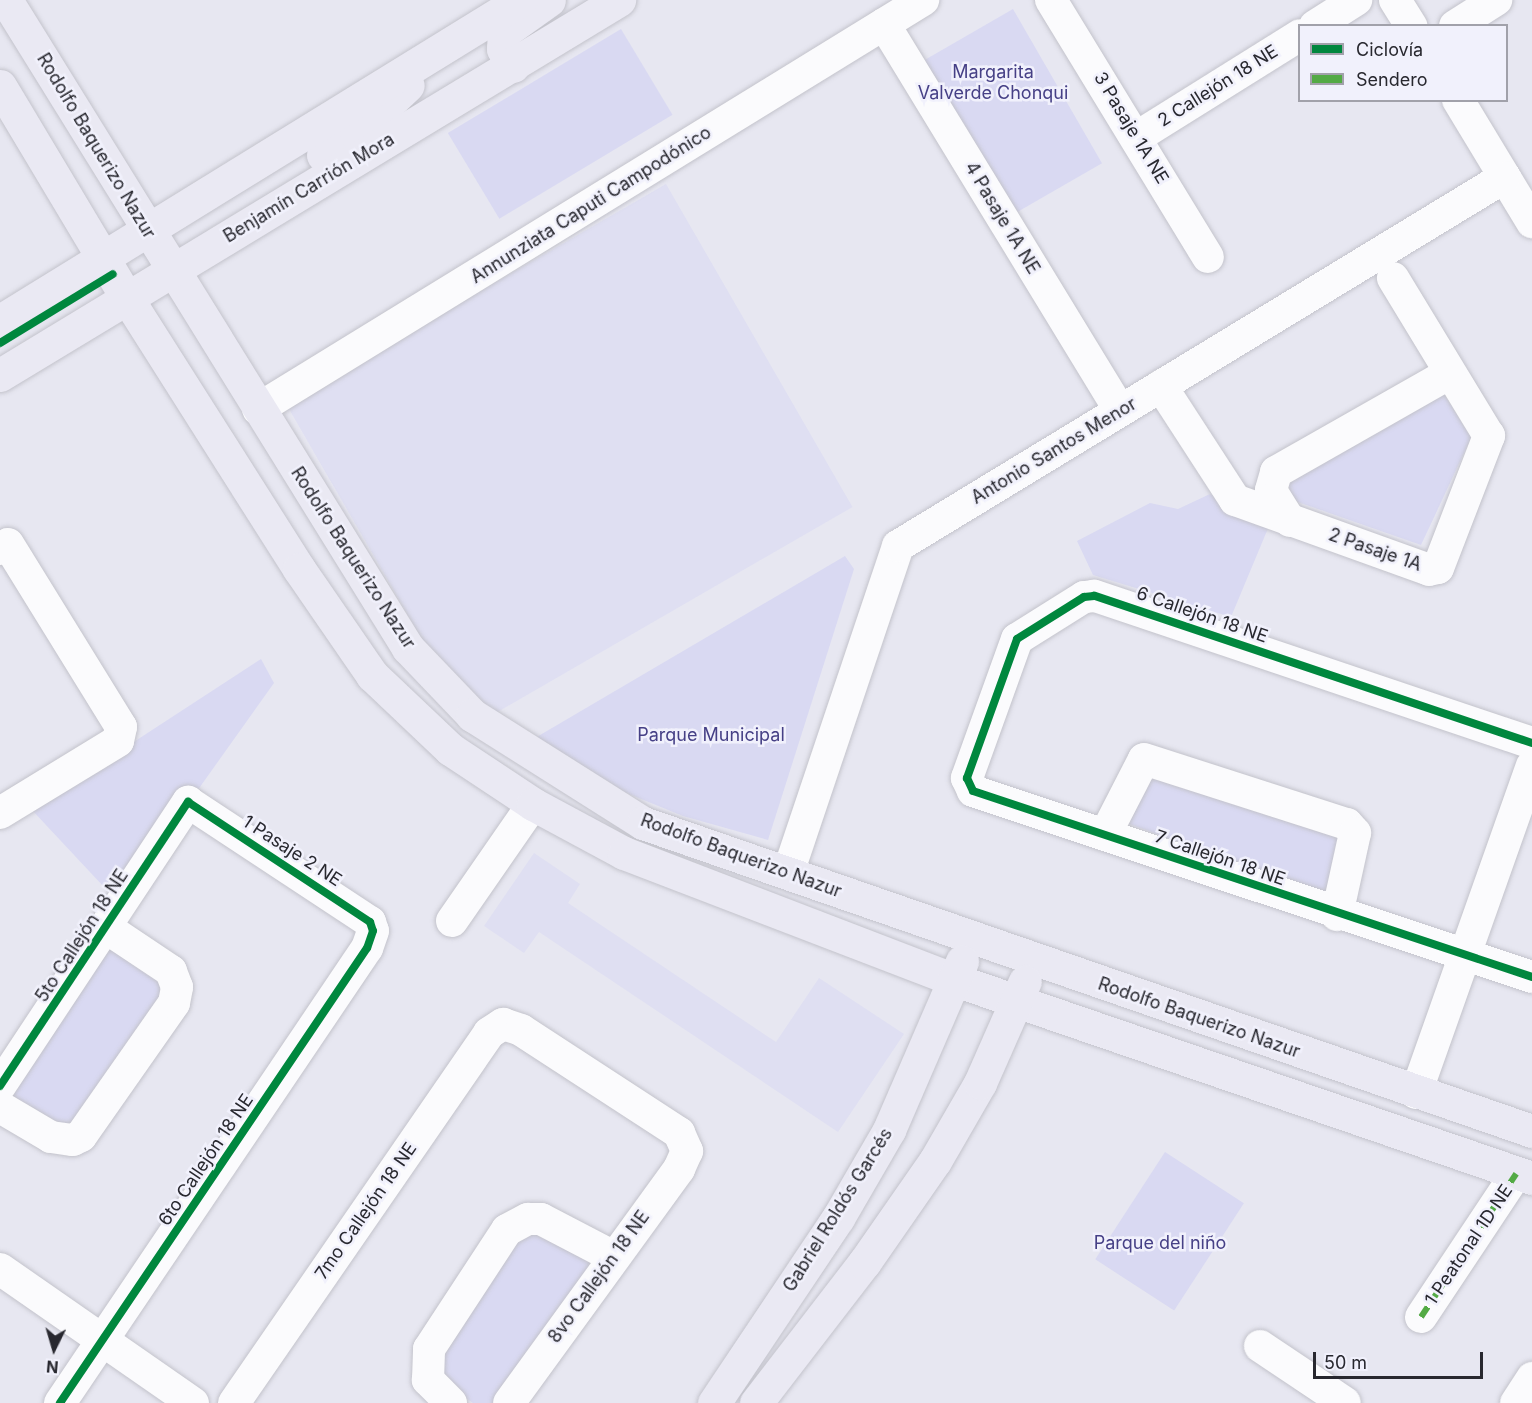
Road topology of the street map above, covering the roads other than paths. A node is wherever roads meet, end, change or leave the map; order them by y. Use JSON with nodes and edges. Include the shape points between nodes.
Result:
{"nodes":[{"id":1,"x":6,"y":0,"type":"edge"},
{"id":2,"x":521,"y":0,"type":"edge"},
{"id":3,"x":549,"y":0,"type":"edge"},
{"id":4,"x":619,"y":0,"type":"edge"},
{"id":5,"x":923,"y":0,"type":"edge"},
{"id":6,"x":1051,"y":0,"type":"edge"},
{"id":7,"x":1356,"y":0,"type":"edge"},
{"id":8,"x":1395,"y":0,"type":"edge"},
{"id":9,"x":1496,"y":0,"type":"edge"},
{"id":10,"x":884,"y":24,"type":"junction"},
{"id":11,"x":1319,"y":24,"type":"edge"},
{"id":12,"x":1410,"y":24,"type":"edge"},
{"id":13,"x":1458,"y":24,"type":"edge"},
{"id":14,"x":1298,"y":36,"type":"edge"},
{"id":15,"x":513,"y":66,"type":"junction"},
{"id":16,"x":0,"y":86,"type":"edge"},
{"id":17,"x":1459,"y":102,"type":"edge"},
{"id":18,"x":1137,"y":137,"type":"junction"},
{"id":19,"x":1505,"y":177,"type":"junction"},
{"id":20,"x":1532,"y":222,"type":"edge"},
{"id":21,"x":1208,"y":257,"type":"dead end"},
{"id":22,"x":139,"y":264,"type":"junction"},
{"id":23,"x":1393,"y":278,"type":"dead end"},
{"id":24,"x":0,"y":321,"type":"edge"},
{"id":25,"x":0,"y":346,"type":"edge"},
{"id":26,"x":1450,"y":373,"type":"junction"},
{"id":27,"x":0,"y":375,"type":"edge"},
{"id":28,"x":1161,"y":386,"type":"junction"},
{"id":29,"x":258,"y":409,"type":"junction"},
{"id":30,"x":1120,"y":411,"type":"junction"},
{"id":31,"x":1290,"y":521,"type":"junction"},
{"id":32,"x":4,"y":547,"type":"edge"},
{"id":33,"x":1532,"y":742,"type":"edge"},
{"id":34,"x":1532,"y":766,"type":"edge"},
{"id":35,"x":968,"y":785,"type":"joint"},
{"id":36,"x":188,"y":802,"type":"joint"},
{"id":37,"x":533,"y":804,"type":"junction"},
{"id":38,"x":0,"y":813,"type":"edge"},
{"id":39,"x":1523,"y":819,"type":"edge"},
{"id":40,"x":1105,"y":835,"type":"junction"},
{"id":41,"x":788,"y":873,"type":"junction"},
{"id":42,"x":1337,"y":915,"type":"junction"},
{"id":43,"x":452,"y":921,"type":"dead end"},
{"id":44,"x":105,"y":927,"type":"junction"},
{"id":45,"x":373,"y":931,"type":"joint"},
{"id":46,"x":970,"y":940,"type":"junction"},
{"id":47,"x":1466,"y":955,"type":"junction"},
{"id":48,"x":1035,"y":961,"type":"junction"},
{"id":49,"x":1532,"y":977,"type":"edge"},
{"id":50,"x":955,"y":980,"type":"junction"},
{"id":51,"x":1016,"y":1002,"type":"junction"},
{"id":52,"x":0,"y":1086,"type":"edge"},
{"id":53,"x":1416,"y":1093,"type":"junction"},
{"id":54,"x":0,"y":1107,"type":"edge"},
{"id":55,"x":1532,"y":1131,"type":"edge"},
{"id":56,"x":687,"y":1151,"type":"joint"},
{"id":57,"x":1524,"y":1176,"type":"edge"},
{"id":58,"x":612,"y":1256,"type":"junction"},
{"id":59,"x":0,"y":1269,"type":"edge"},
{"id":60,"x":1421,"y":1317,"type":"dead end"},
{"id":61,"x":104,"y":1338,"type":"junction"},
{"id":62,"x":1260,"y":1346,"type":"dead end"},
{"id":63,"x":60,"y":1403,"type":"edge"},
{"id":64,"x":193,"y":1403,"type":"edge"},
{"id":65,"x":234,"y":1403,"type":"edge"},
{"id":66,"x":451,"y":1403,"type":"edge"},
{"id":67,"x":509,"y":1403,"type":"edge"},
{"id":68,"x":714,"y":1403,"type":"edge"},
{"id":69,"x":756,"y":1403,"type":"edge"},
{"id":70,"x":1345,"y":1403,"type":"edge"}],
"edges":[{"from":1,"to":22,"type":"main road","name":"Rodolfo Baquerizo Nazur"},
{"from":2,"to":22,"type":"main road","name":"Benjamín Carrión Mora","via":[[453,41]]},
{"from":3,"to":15,"type":"main road","via":[[504,32],[503,49]]},
{"from":4,"to":15,"type":"main road","name":"Benjamín Carrión Mora"},
{"from":5,"to":10,"type":"street","name":"Annunziata Caputi Campodónico"},
{"from":6,"to":18,"type":"street","name":"3 Pasaje 1A NE"},
{"from":7,"to":11,"type":"street"},
{"from":8,"to":12,"type":"street"},
{"from":9,"to":13,"type":"street"},
{"from":10,"to":29,"type":"street","name":"Annunziata Caputi Campodónico"},
{"from":10,"to":30,"type":"street","name":"4 Pasaje 1A NE"},
{"from":14,"to":18,"type":"street","name":"2 Callejón 18 NE"},
{"from":15,"to":22,"type":"main road","name":"Benjamín Carrión Mora"},
{"from":16,"to":22,"type":"main road","name":"Rodolfo Baquerizo Nazur"},
{"from":17,"to":19,"type":"street"},
{"from":18,"to":21,"type":"street","name":"3 Pasaje 1A NE"},
{"from":19,"to":20,"type":"street"},
{"from":19,"to":28,"type":"street","name":"Antonio Santos Menor"},
{"from":22,"to":24,"type":"main road","name":"Benjamín Carrión Mora"},
{"from":22,"to":25,"type":"main road"},
{"from":22,"to":27,"type":"main road","name":"Benjamín Carrión Mora"},
{"from":22,"to":29,"type":"main road","name":"Rodolfo Baquerizo Nazur","via":[[230,365]]},
{"from":22,"to":37,"type":"main road","name":"Rodolfo Baquerizo Nazur","via":[[372,675],[450,749]]},
{"from":23,"to":26,"type":"street","name":"2 Pasaje 1A"},
{"from":26,"to":31,"type":"street","via":[[1276,472],[1271,490]]},
{"from":26,"to":31,"type":"street","name":"2 Pasaje 1A","via":[[1489,436],[1438,568],[1429,570]]},
{"from":28,"to":30,"type":"street","name":"Antonio Santos Menor"},
{"from":28,"to":31,"type":"street","name":"2 Pasaje 1A","via":[[1235,500]]},
{"from":29,"to":41,"type":"main road","name":"Rodolfo Baquerizo Nazur","via":[[408,648],[472,715],[643,823]]},
{"from":30,"to":41,"type":"street","name":"Antonio Santos Menor","via":[[898,546]]},
{"from":32,"to":38,"type":"street","via":[[120,721],[118,741]]},
{"from":33,"to":35,"type":"street","name":"6 Callejón 18 NE","via":[[1094,596],[1084,597],[1017,639]]},
{"from":34,"to":39,"type":"street"},
{"from":35,"to":40,"type":"street","name":"7 Callejón 18 NE"},
{"from":36,"to":44,"type":"street","name":"5to Callejón 18 NE"},
{"from":36,"to":45,"type":"street","name":"1 Pasaje 2 NE","via":[[363,915]]},
{"from":37,"to":43,"type":"street"},
{"from":37,"to":50,"type":"main road","name":"Rodolfo Baquerizo Nazur","via":[[604,845]]},
{"from":39,"to":47,"type":"street"},
{"from":40,"to":42,"type":"street","name":"7 Callejón 18 NE"},
{"from":40,"to":42,"type":"street","via":[[1144,759],[1347,824],[1355,833]]},
{"from":41,"to":46,"type":"main road","name":"Rodolfo Baquerizo Nazur"},
{"from":42,"to":47,"type":"street","name":"7 Callejón 18 NE"},
{"from":44,"to":52,"type":"street","name":"5to Callejón 18 NE"},
{"from":44,"to":54,"type":"street","via":[[171,971],[177,987],[174,1004],[81,1136],[73,1140],[51,1137]]},
{"from":45,"to":61,"type":"street","name":"6to Callejón 18 NE","via":[[367,948]]},
{"from":46,"to":48,"type":"main road","name":"Rodolfo Baquerizo Nazur"},
{"from":46,"to":50,"type":"main road","name":"Gabriel Roldós Garcés"},
{"from":47,"to":49,"type":"street","name":"7 Callejón 18 NE"},
{"from":47,"to":53,"type":"street"},
{"from":48,"to":51,"type":"main road"},
{"from":48,"to":53,"type":"main road","name":"Rodolfo Baquerizo Nazur"},
{"from":50,"to":51,"type":"main road","name":"Rodolfo Baquerizo Nazur"},
{"from":50,"to":68,"type":"main road","name":"Gabriel Roldós Garcés","via":[[889,1130],[838,1218]]},
{"from":51,"to":57,"type":"main road","name":"Rodolfo Baquerizo Nazur"},
{"from":51,"to":69,"type":"main road","via":[[980,1083],[924,1179]]},
{"from":53,"to":55,"type":"main road","name":"Rodolfo Baquerizo Nazur"},
{"from":56,"to":58,"type":"street","name":"8vo Callejón 18 NE","via":[[679,1170]]},
{"from":56,"to":65,"type":"street","name":"7mo Callejón 18 NE","via":[[679,1133],[520,1030],[503,1024],[489,1033]]},
{"from":57,"to":60,"type":"street","name":"1 Peatonal 1D NE"},
{"from":58,"to":66,"type":"street","via":[[541,1220],[528,1219],[507,1230],[429,1349],[428,1380]]},
{"from":58,"to":67,"type":"street","name":"8vo Callejón 18 NE"},
{"from":59,"to":61,"type":"street"},
{"from":61,"to":63,"type":"street","name":"6to Callejón 18 NE"},
{"from":61,"to":64,"type":"street"},
{"from":62,"to":70,"type":"street"}]}
